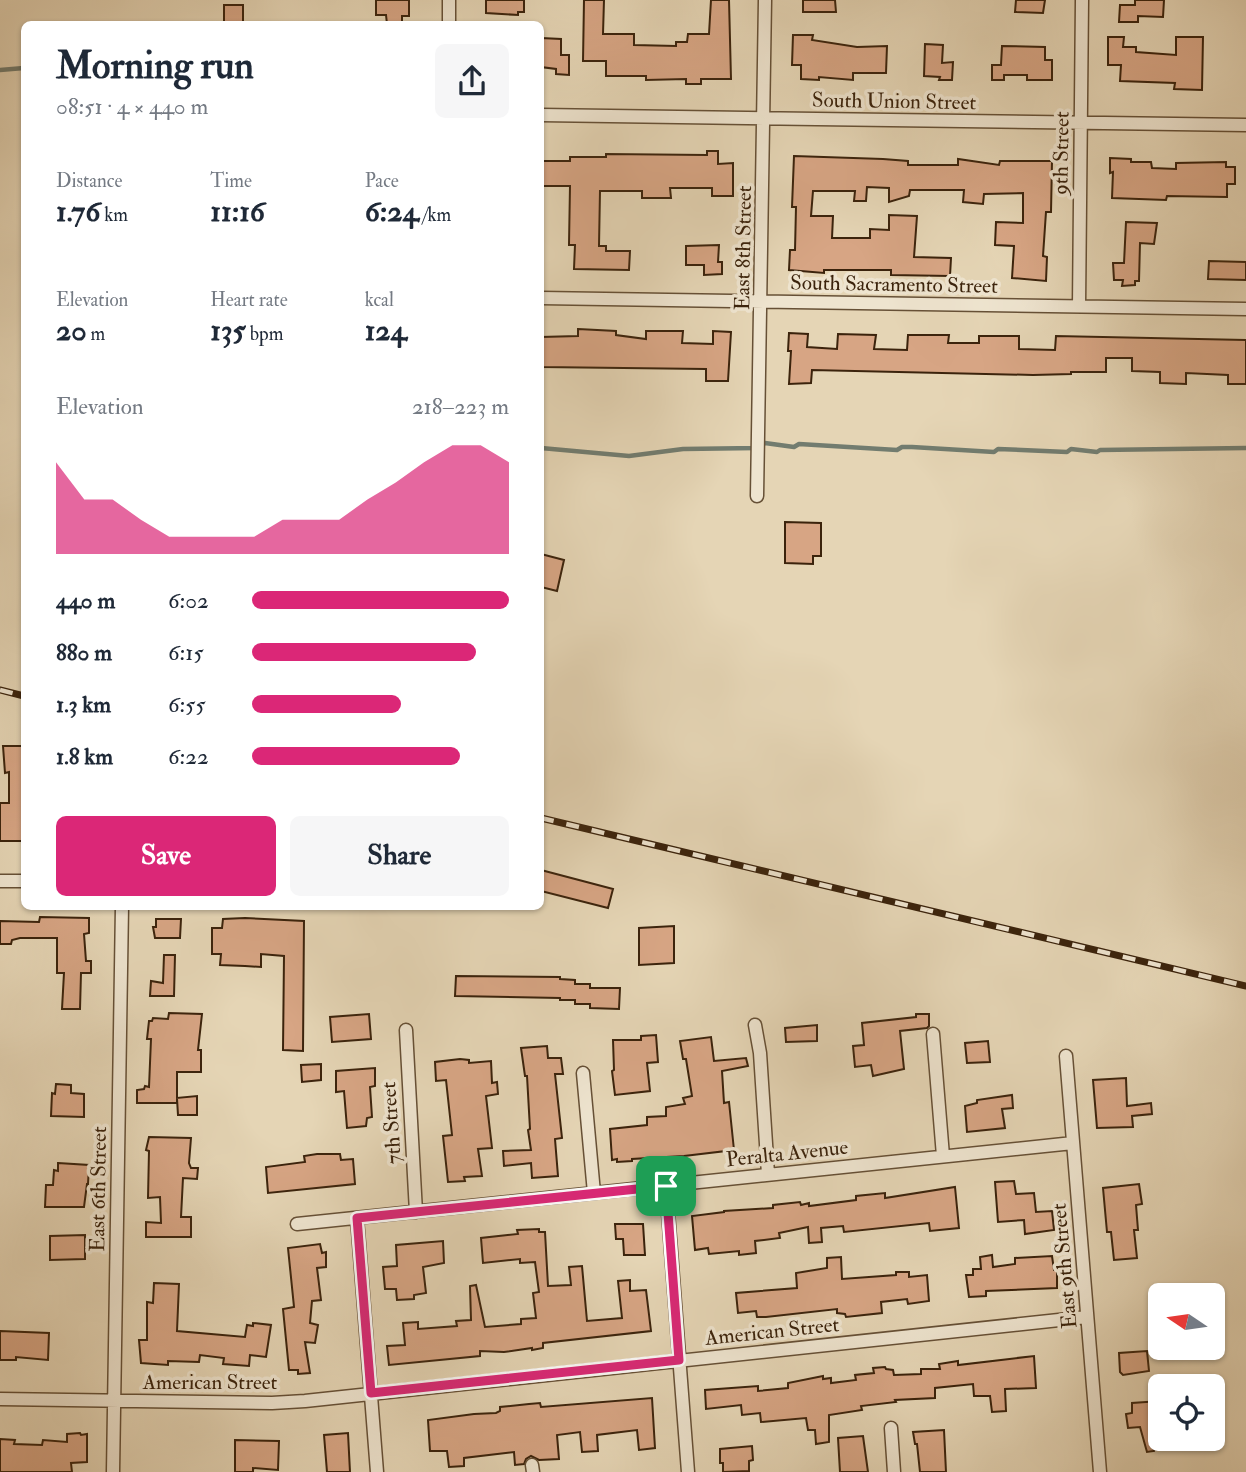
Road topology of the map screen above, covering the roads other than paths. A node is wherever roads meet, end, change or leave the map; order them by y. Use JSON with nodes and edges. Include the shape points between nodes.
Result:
{"nodes":[{"id":1,"x":449,"y":0,"type":"edge"},
{"id":2,"x":765,"y":0,"type":"edge"},
{"id":3,"x":1082,"y":0,"type":"edge"},
{"id":4,"x":449,"y":21,"type":"edge"},
{"id":5,"x":544,"y":115,"type":"edge"},
{"id":6,"x":764,"y":117,"type":"junction"},
{"id":7,"x":1081,"y":123,"type":"junction"},
{"id":8,"x":1246,"y":125,"type":"edge"},
{"id":9,"x":544,"y":298,"type":"edge"},
{"id":10,"x":762,"y":301,"type":"junction"},
{"id":11,"x":1079,"y":306,"type":"junction"},
{"id":12,"x":1246,"y":309,"type":"edge"},
{"id":13,"x":757,"y":496,"type":"dead end"},
{"id":14,"x":0,"y":881,"type":"edge"},
{"id":15,"x":21,"y":881,"type":"edge"},
{"id":16,"x":122,"y":910,"type":"edge"},
{"id":17,"x":755,"y":1025,"type":"dead end"},
{"id":18,"x":405,"y":1030,"type":"dead end"},
{"id":19,"x":933,"y":1034,"type":"dead end"},
{"id":20,"x":1066,"y":1056,"type":"dead end"},
{"id":21,"x":583,"y":1073,"type":"dead end"},
{"id":22,"x":1073,"y":1143,"type":"junction"},
{"id":23,"x":943,"y":1156,"type":"junction"},
{"id":24,"x":768,"y":1174,"type":"junction"},
{"id":25,"x":666,"y":1186,"type":"junction"},
{"id":26,"x":594,"y":1193,"type":"junction"},
{"id":27,"x":416,"y":1212,"type":"junction"},
{"id":28,"x":357,"y":1218,"type":"junction"},
{"id":29,"x":297,"y":1224,"type":"dead end"},
{"id":30,"x":1087,"y":1317,"type":"junction"},
{"id":31,"x":679,"y":1360,"type":"junction"},
{"id":32,"x":371,"y":1393,"type":"junction"},
{"id":33,"x":0,"y":1399,"type":"edge"},
{"id":34,"x":114,"y":1401,"type":"junction"},
{"id":35,"x":891,"y":1428,"type":"dead end"},
{"id":36,"x":113,"y":1472,"type":"edge"},
{"id":37,"x":377,"y":1472,"type":"edge"},
{"id":38,"x":688,"y":1472,"type":"edge"},
{"id":39,"x":894,"y":1472,"type":"edge"},
{"id":40,"x":1100,"y":1472,"type":"edge"}],
"edges":[{"from":1,"to":4,"type":"street"},
{"from":2,"to":6,"type":"street","name":"East 8th Street"},
{"from":3,"to":7,"type":"street","name":"9th Street"},
{"from":5,"to":6,"type":"street","name":"South Union Street"},
{"from":6,"to":7,"type":"street","name":"South Union Street"},
{"from":6,"to":10,"type":"street","name":"East 8th Street"},
{"from":7,"to":8,"type":"street","name":"South Union Street"},
{"from":7,"to":11,"type":"street","name":"9th Street"},
{"from":9,"to":10,"type":"street","name":"South Sacramento Street"},
{"from":10,"to":11,"type":"street","name":"South Sacramento Street"},
{"from":10,"to":13,"type":"street","name":"East 8th Street"},
{"from":11,"to":12,"type":"street","name":"South Sacramento Street"},
{"from":14,"to":15,"type":"street"},
{"from":16,"to":34,"type":"street","name":"East 6th Street"},
{"from":17,"to":24,"type":"street"},
{"from":18,"to":27,"type":"street","name":"7th Street"},
{"from":19,"to":23,"type":"street"},
{"from":20,"to":22,"type":"street","name":"East 9th Street"},
{"from":21,"to":26,"type":"street"},
{"from":22,"to":23,"type":"street","name":"Peralta Avenue"},
{"from":22,"to":30,"type":"street","name":"East 9th Street"},
{"from":23,"to":24,"type":"street","name":"Peralta Avenue"},
{"from":24,"to":25,"type":"street","name":"Peralta Avenue"},
{"from":25,"to":26,"type":"street","name":"Peralta Avenue"},
{"from":25,"to":31,"type":"street"},
{"from":26,"to":27,"type":"street","name":"Peralta Avenue"},
{"from":27,"to":28,"type":"street","name":"Peralta Avenue"},
{"from":28,"to":29,"type":"street","name":"Peralta Avenue"},
{"from":28,"to":32,"type":"street"},
{"from":30,"to":31,"type":"street","name":"American Street"},
{"from":30,"to":40,"type":"street","name":"East 9th Street"},
{"from":31,"to":32,"type":"street","name":"American Street"},
{"from":31,"to":38,"type":"street"},
{"from":32,"to":34,"type":"street","name":"American Street","via":[[272,1403]]},
{"from":32,"to":37,"type":"street"},
{"from":33,"to":34,"type":"street","name":"American Street"},
{"from":34,"to":36,"type":"street","name":"East 6th Street"},
{"from":35,"to":39,"type":"street"}]}
